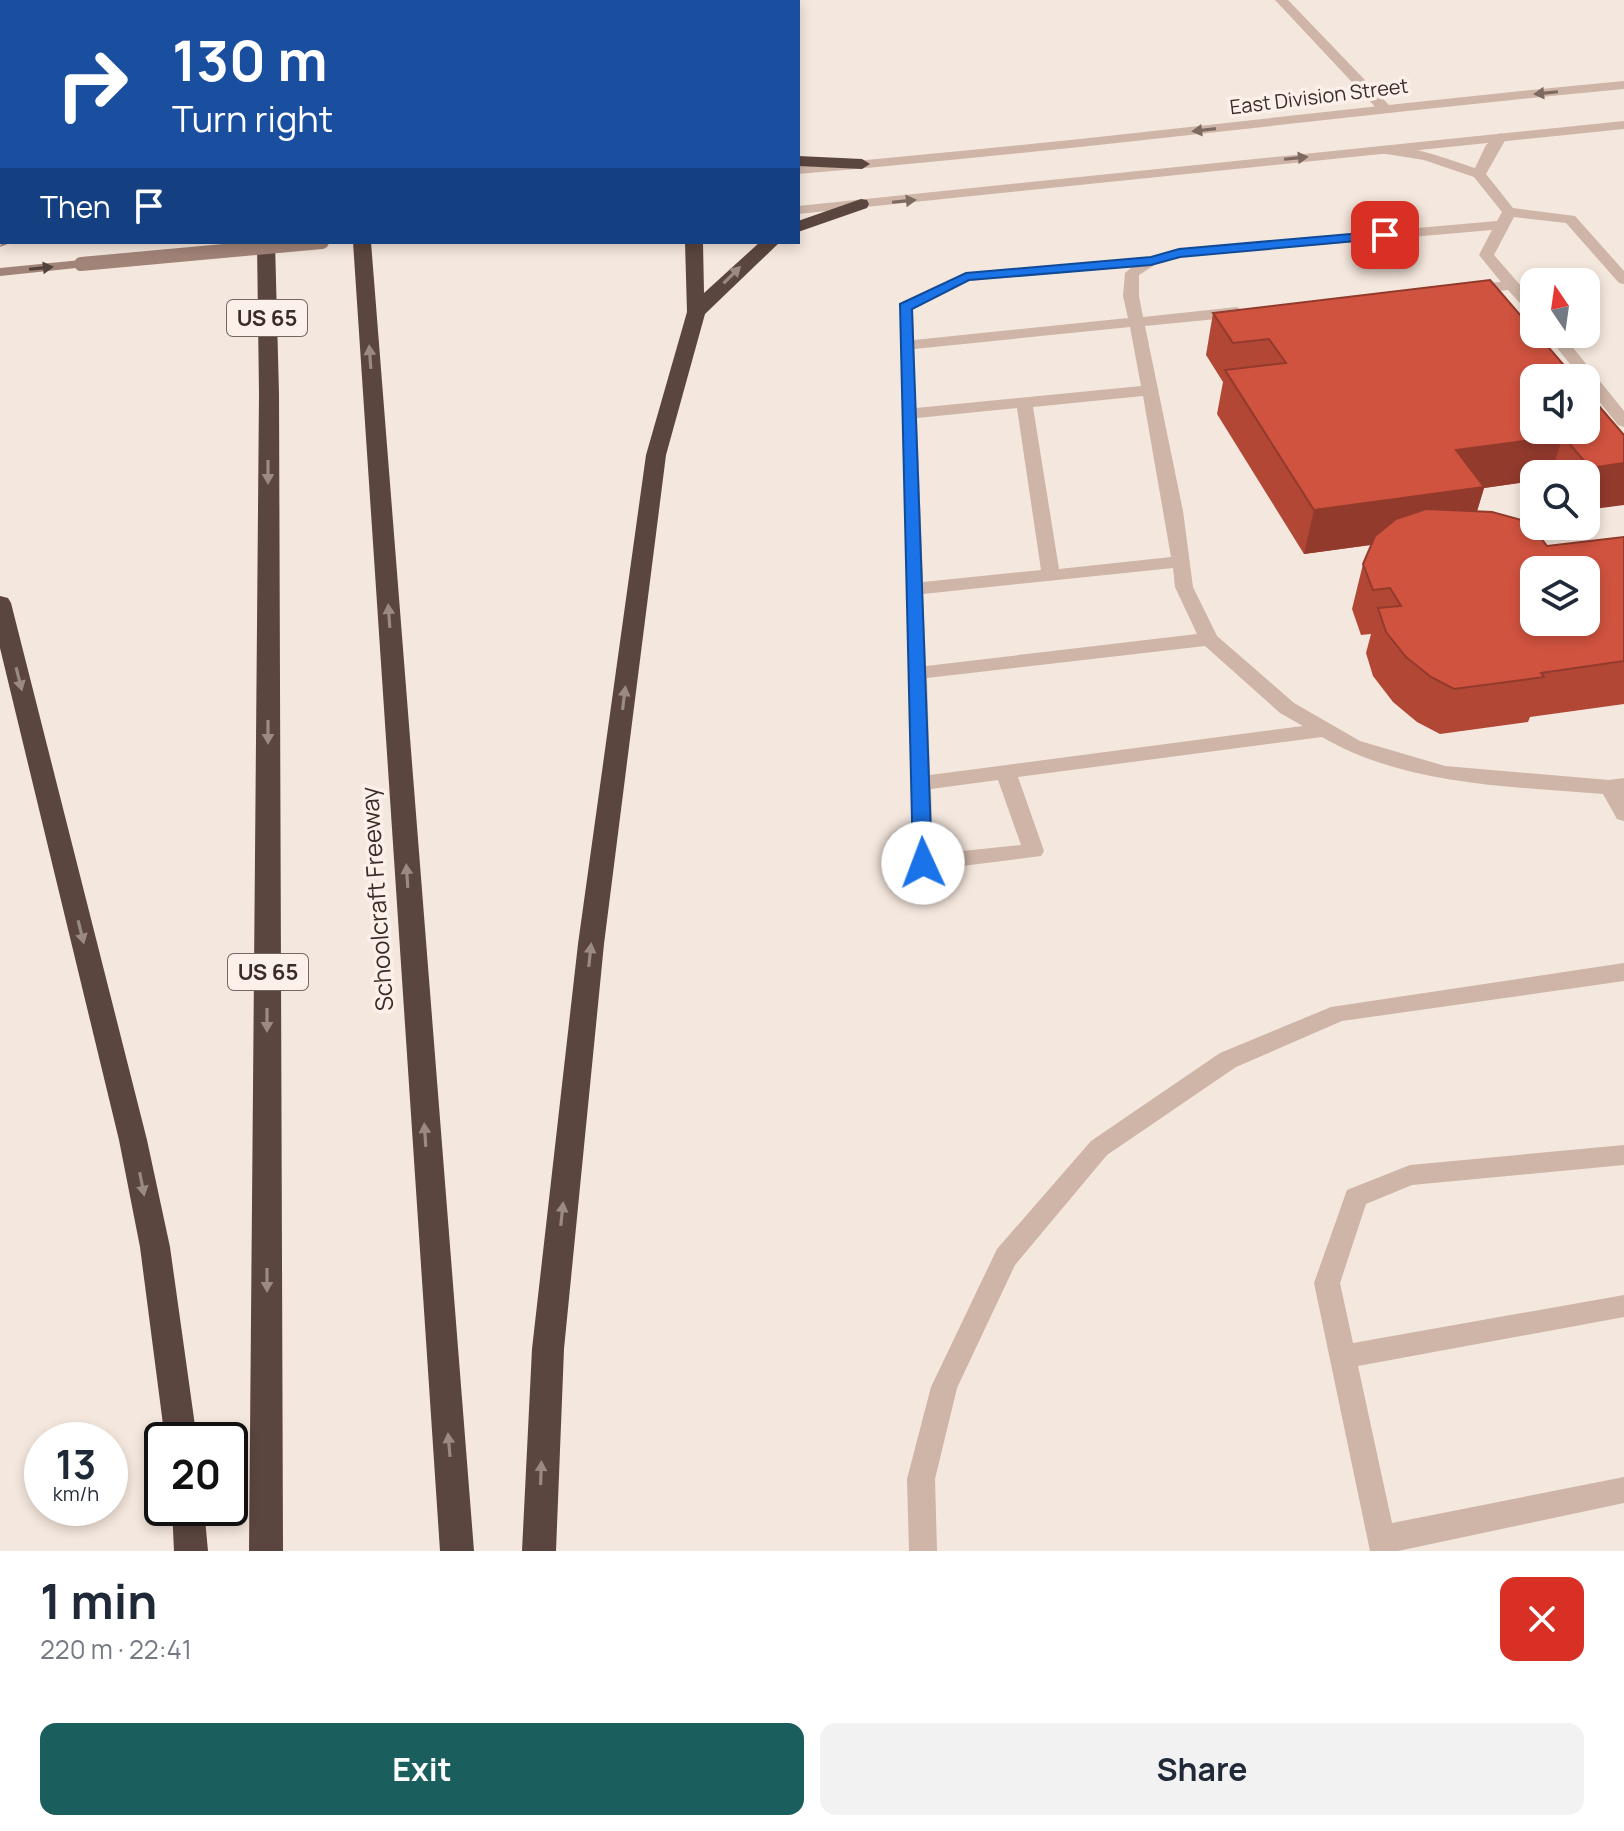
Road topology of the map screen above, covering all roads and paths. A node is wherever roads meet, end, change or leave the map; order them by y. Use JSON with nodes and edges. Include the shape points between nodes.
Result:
{"nodes":[{"id":1,"x":1281,"y":0,"type":"edge"},
{"id":2,"x":1624,"y":85,"type":"edge"},
{"id":3,"x":1384,"y":108,"type":"junction"},
{"id":4,"x":1624,"y":125,"type":"edge"},
{"id":5,"x":1500,"y":137,"type":"junction"},
{"id":6,"x":1380,"y":149,"type":"junction"},
{"id":7,"x":800,"y":161,"type":"edge"},
{"id":8,"x":862,"y":164,"type":"junction"},
{"id":9,"x":800,"y":170,"type":"edge"},
{"id":10,"x":1479,"y":174,"type":"junction"},
{"id":11,"x":861,"y":204,"type":"junction"},
{"id":12,"x":800,"y":210,"type":"edge"},
{"id":13,"x":1506,"y":218,"type":"junction"},
{"id":14,"x":800,"y":226,"type":"edge"},
{"id":15,"x":266,"y":244,"type":"edge"},
{"id":16,"x":300,"y":244,"type":"edge"},
{"id":17,"x":362,"y":244,"type":"edge"},
{"id":18,"x":694,"y":244,"type":"edge"},
{"id":19,"x":769,"y":244,"type":"edge"},
{"id":20,"x":1151,"y":261,"type":"junction"},
{"id":21,"x":0,"y":272,"type":"edge"},
{"id":22,"x":1624,"y":280,"type":"edge"},
{"id":23,"x":1512,"y":285,"type":"junction"},
{"id":24,"x":1450,"y":291,"type":"edge"},
{"id":25,"x":1520,"y":294,"type":"edge"},
{"id":26,"x":1246,"y":311,"type":"edge"},
{"id":27,"x":696,"y":312,"type":"junction"},
{"id":28,"x":1136,"y":322,"type":"junction"},
{"id":29,"x":906,"y":345,"type":"junction"},
{"id":30,"x":1565,"y":348,"type":"edge"},
{"id":31,"x":1150,"y":390,"type":"junction"},
{"id":32,"x":1024,"y":403,"type":"junction"},
{"id":33,"x":909,"y":414,"type":"junction"},
{"id":34,"x":1624,"y":422,"type":"edge"},
{"id":35,"x":1181,"y":562,"type":"junction"},
{"id":36,"x":1051,"y":575,"type":"junction"},
{"id":37,"x":914,"y":589,"type":"junction"},
{"id":38,"x":0,"y":603,"type":"edge"},
{"id":39,"x":1209,"y":639,"type":"junction"},
{"id":40,"x":917,"y":673,"type":"junction"},
{"id":41,"x":1325,"y":730,"type":"junction"},
{"id":42,"x":1006,"y":773,"type":"junction"},
{"id":43,"x":920,"y":783,"type":"junction"},
{"id":44,"x":1616,"y":786,"type":"edge"},
{"id":45,"x":1624,"y":814,"type":"edge"},
{"id":46,"x":1624,"y":972,"type":"edge"},
{"id":47,"x":1624,"y":1155,"type":"edge"},
{"id":48,"x":1624,"y":1306,"type":"edge"},
{"id":49,"x":1342,"y":1357,"type":"junction"},
{"id":50,"x":179,"y":1422,"type":"edge"},
{"id":51,"x":1624,"y":1490,"type":"edge"},
{"id":52,"x":189,"y":1526,"type":"edge"},
{"id":53,"x":1382,"y":1545,"type":"edge"},
{"id":54,"x":191,"y":1551,"type":"edge"},
{"id":55,"x":266,"y":1551,"type":"edge"},
{"id":56,"x":457,"y":1551,"type":"edge"},
{"id":57,"x":539,"y":1551,"type":"edge"},
{"id":58,"x":923,"y":1551,"type":"edge"}],
"edges":[{"from":1,"to":3,"type":"street"},
{"from":2,"to":3,"type":"street","name":"East Division Street","one_way":true},
{"from":3,"to":8,"type":"street","name":"East Division Street","one_way":true,"via":[[1018,152]]},
{"from":4,"to":5,"type":"street"},
{"from":5,"to":6,"type":"street"},
{"from":5,"to":10,"type":"street"},
{"from":6,"to":10,"type":"street","via":[[1426,156]]},
{"from":11,"to":6,"type":"street","one_way":true},
{"from":7,"to":8,"type":"highway"},
{"from":8,"to":9,"type":"street","name":"East Division Street"},
{"from":10,"to":13,"type":"street"},
{"from":11,"to":12,"type":"street"},
{"from":11,"to":14,"type":"highway"},
{"from":13,"to":20,"type":"street","via":[[1179,253]]},
{"from":13,"to":22,"type":"street","via":[[1570,219]]},
{"from":13,"to":23,"type":"street","via":[[1486,255]]},
{"from":15,"to":55,"type":"highway","number":"US 65","one_way":true},
{"from":21,"to":16,"type":"main road","one_way":true,"bridge":true},
{"from":56,"to":17,"type":"highway","name":"Schoolcraft Freeway","one_way":true},
{"from":18,"to":27,"type":"highway"},
{"from":27,"to":19,"type":"highway","one_way":true},
{"from":20,"to":28,"type":"street","via":[[1132,273]]},
{"from":20,"to":29,"type":"street","via":[[966,277],[905,307]]},
{"from":23,"to":24,"type":"street"},
{"from":23,"to":25,"type":"street"},
{"from":26,"to":28,"type":"street"},
{"from":57,"to":27,"type":"highway","one_way":true,"via":[[548,1349],[591,944],[656,455]]},
{"from":28,"to":29,"type":"street"},
{"from":28,"to":31,"type":"street"},
{"from":29,"to":33,"type":"street"},
{"from":30,"to":34,"type":"street"},
{"from":31,"to":32,"type":"street"},
{"from":31,"to":35,"type":"street"},
{"from":32,"to":33,"type":"street"},
{"from":32,"to":36,"type":"street"},
{"from":33,"to":37,"type":"street"},
{"from":35,"to":36,"type":"street"},
{"from":35,"to":39,"type":"street","via":[[1184,587]]},
{"from":36,"to":37,"type":"street"},
{"from":37,"to":40,"type":"street"},
{"from":38,"to":50,"type":"highway","one_way":true,"via":[[133,1140],[155,1247]]},
{"from":39,"to":40,"type":"street"},
{"from":39,"to":41,"type":"street","via":[[1287,708]]},
{"from":40,"to":43,"type":"street"},
{"from":41,"to":42,"type":"street"},
{"from":41,"to":44,"type":"street","via":[[1353,746],[1445,773]]},
{"from":42,"to":43,"type":"street"},
{"from":42,"to":43,"type":"street","via":[[1034,851],[923,863]]},
{"from":44,"to":45,"type":"street"},
{"from":46,"to":58,"type":"street","via":[[1339,1013],[1228,1060],[1099,1148],[1006,1257],[944,1387],[921,1479]]},
{"from":47,"to":49,"type":"street","via":[[1410,1175],[1356,1197],[1327,1283]]},
{"from":48,"to":49,"type":"street"},
{"from":49,"to":53,"type":"street"},
{"from":51,"to":53,"type":"street"},
{"from":52,"to":54,"type":"highway"}]}
